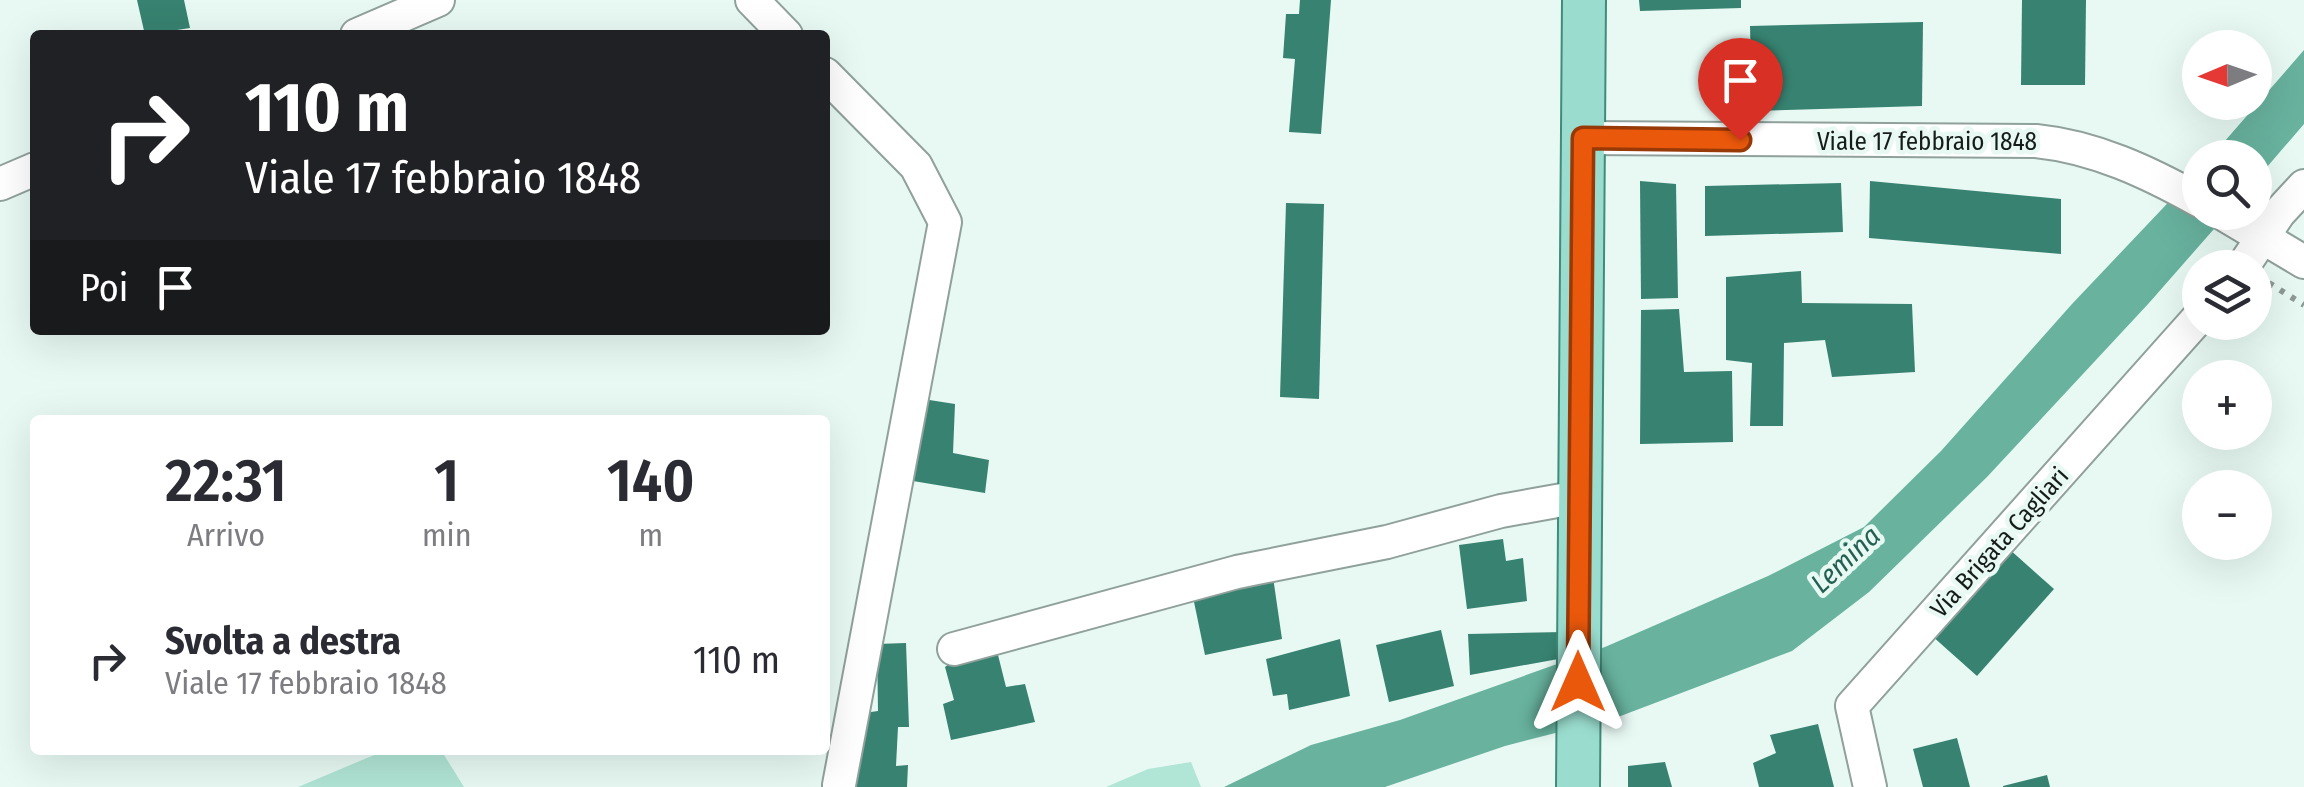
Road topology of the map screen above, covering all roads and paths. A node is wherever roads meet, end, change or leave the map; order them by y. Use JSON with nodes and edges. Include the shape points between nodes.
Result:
{"nodes":[{"id":1,"x":438,"y":0,"type":"edge"},
{"id":2,"x":752,"y":0,"type":"edge"},
{"id":3,"x":1584,"y":0,"type":"edge"},
{"id":4,"x":369,"y":30,"type":"edge"},
{"id":5,"x":781,"y":30,"type":"edge"},
{"id":6,"x":830,"y":79,"type":"edge"},
{"id":7,"x":1583,"y":138,"type":"junction"},
{"id":8,"x":30,"y":171,"type":"edge"},
{"id":9,"x":0,"y":184,"type":"edge"},
{"id":10,"x":2304,"y":186,"type":"edge"},
{"id":11,"x":2182,"y":191,"type":"edge"},
{"id":12,"x":2272,"y":215,"type":"edge"},
{"id":13,"x":2251,"y":230,"type":"edge"},
{"id":14,"x":2304,"y":262,"type":"edge"},
{"id":15,"x":2272,"y":285,"type":"edge"},
{"id":16,"x":2304,"y":305,"type":"edge"},
{"id":17,"x":2182,"y":336,"type":"edge"},
{"id":18,"x":1579,"y":497,"type":"junction"},
{"id":19,"x":954,"y":648,"type":"dead end"},
{"id":20,"x":1578,"y":768,"type":"edge"},
{"id":21,"x":839,"y":785,"type":"edge"},
{"id":22,"x":1870,"y":787,"type":"edge"}],
"edges":[{"from":1,"to":4,"type":"street"},
{"from":2,"to":5,"type":"street"},
{"from":3,"to":7,"type":"main road"},
{"from":6,"to":21,"type":"street","via":[[916,166],[945,222]]},
{"from":7,"to":11,"type":"street","name":"Viale 17 febbraio 1848","via":[[2036,140],[2099,153]]},
{"from":7,"to":18,"type":"main road"},
{"from":8,"to":9,"type":"street"},
{"from":10,"to":12,"type":"street"},
{"from":13,"to":14,"type":"street"},
{"from":15,"to":16,"type":"path"},
{"from":17,"to":22,"type":"street","name":"Via Brigata Cagliari","via":[[1852,706]]},
{"from":18,"to":19,"type":"street","via":[[1237,572]]},
{"from":18,"to":20,"type":"main road"}]}
